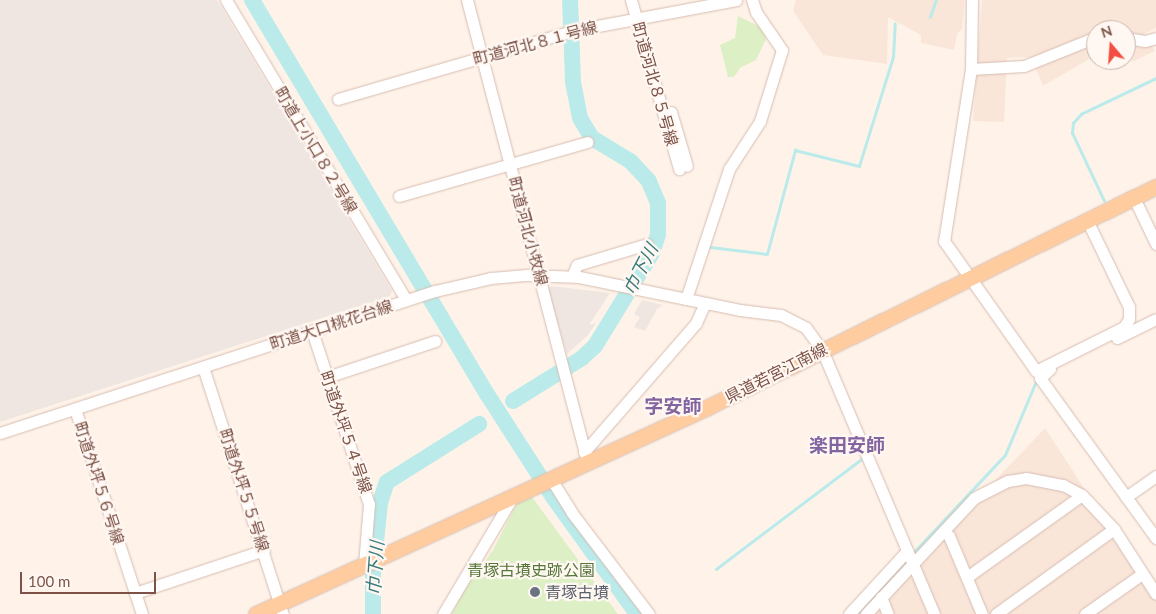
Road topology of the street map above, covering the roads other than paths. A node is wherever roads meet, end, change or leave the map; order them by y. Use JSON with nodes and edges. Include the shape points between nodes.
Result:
{"nodes":[{"id":1,"x":226,"y":0,"type":"edge"},
{"id":2,"x":467,"y":0,"type":"edge"},
{"id":3,"x":631,"y":0,"type":"edge"},
{"id":4,"x":638,"y":0,"type":"edge"},
{"id":5,"x":736,"y":0,"type":"edge"},
{"id":6,"x":752,"y":0,"type":"edge"},
{"id":7,"x":972,"y":0,"type":"edge"},
{"id":8,"x":639,"y":18,"type":"junction"},
{"id":9,"x":1156,"y":38,"type":"edge"},
{"id":10,"x":1136,"y":40,"type":"edge"},
{"id":11,"x":1086,"y":41,"type":"edge"},
{"id":12,"x":482,"y":57,"type":"junction"},
{"id":13,"x":971,"y":69,"type":"junction"},
{"id":14,"x":338,"y":99,"type":"dead end"},
{"id":15,"x":587,"y":142,"type":"dead end"},
{"id":16,"x":510,"y":164,"type":"junction"},
{"id":17,"x":683,"y":167,"type":"dead end"},
{"id":18,"x":1156,"y":187,"type":"edge"},
{"id":19,"x":399,"y":196,"type":"dead end"},
{"id":20,"x":1134,"y":198,"type":"junction"},
{"id":21,"x":1087,"y":220,"type":"junction"},
{"id":22,"x":647,"y":244,"type":"dead end"},
{"id":23,"x":1156,"y":244,"type":"edge"},
{"id":24,"x":540,"y":274,"type":"junction"},
{"id":25,"x":572,"y":276,"type":"junction"},
{"id":26,"x":970,"y":277,"type":"junction"},
{"id":27,"x":686,"y":299,"type":"junction"},
{"id":28,"x":406,"y":300,"type":"junction"},
{"id":29,"x":705,"y":303,"type":"junction"},
{"id":30,"x":1156,"y":319,"type":"edge"},
{"id":31,"x":312,"y":331,"type":"junction"},
{"id":32,"x":435,"y":341,"type":"dead end"},
{"id":33,"x":822,"y":350,"type":"junction"},
{"id":34,"x":203,"y":367,"type":"junction"},
{"id":35,"x":327,"y":377,"type":"junction"},
{"id":36,"x":75,"y":409,"type":"junction"},
{"id":37,"x":0,"y":433,"type":"edge"},
{"id":38,"x":585,"y":457,"type":"junction"},
{"id":39,"x":1156,"y":476,"type":"edge"},
{"id":40,"x":551,"y":479,"type":"junction"},
{"id":41,"x":1082,"y":495,"type":"junction"},
{"id":42,"x":513,"y":496,"type":"junction"},
{"id":43,"x":1126,"y":497,"type":"junction"},
{"id":44,"x":1114,"y":529,"type":"junction"},
{"id":45,"x":944,"y":531,"type":"junction"},
{"id":46,"x":1156,"y":538,"type":"edge"},
{"id":47,"x":907,"y":551,"type":"junction"},
{"id":48,"x":264,"y":553,"type":"junction"},
{"id":49,"x":365,"y":564,"type":"junction"},
{"id":50,"x":912,"y":564,"type":"junction"},
{"id":51,"x":1142,"y":574,"type":"junction"},
{"id":52,"x":967,"y":577,"type":"junction"},
{"id":53,"x":1156,"y":594,"type":"edge"},
{"id":54,"x":136,"y":595,"type":"junction"},
{"id":55,"x":881,"y":598,"type":"junction"},
{"id":56,"x":282,"y":608,"type":"edge"},
{"id":57,"x":142,"y":614,"type":"edge"},
{"id":58,"x":256,"y":614,"type":"edge"},
{"id":59,"x":443,"y":614,"type":"edge"},
{"id":60,"x":649,"y":614,"type":"edge"},
{"id":61,"x":849,"y":614,"type":"edge"},
{"id":62,"x":866,"y":614,"type":"edge"},
{"id":63,"x":888,"y":614,"type":"edge"},
{"id":64,"x":934,"y":614,"type":"edge"},
{"id":65,"x":982,"y":614,"type":"edge"},
{"id":66,"x":996,"y":614,"type":"edge"},
{"id":67,"x":1085,"y":614,"type":"edge"}],
"edges":[{"from":1,"to":28,"type":"street","name":"町道上小口８２号線"},
{"from":2,"to":12,"type":"street","name":"町道河北小牧線"},
{"from":3,"to":8,"type":"street","name":"町道河北８５号線"},
{"from":4,"to":8,"type":"street"},
{"from":5,"to":8,"type":"street","name":"町道河北８１号線"},
{"from":6,"to":27,"type":"street","via":[[756,12],[782,50],[760,121],[729,169]]},
{"from":7,"to":13,"type":"street"},
{"from":8,"to":12,"type":"street","name":"町道河北８１号線","via":[[576,30]]},
{"from":8,"to":17,"type":"street","name":"町道河北８５号線"},
{"from":9,"to":10,"type":"street"},
{"from":11,"to":13,"type":"street","via":[[1024,66]]},
{"from":12,"to":14,"type":"street","name":"町道河北８１号線"},
{"from":12,"to":16,"type":"street","name":"町道河北小牧線"},
{"from":13,"to":26,"type":"street","via":[[944,241]]},
{"from":15,"to":16,"type":"street"},
{"from":16,"to":19,"type":"street"},
{"from":16,"to":24,"type":"street","name":"町道河北小牧線"},
{"from":18,"to":20,"type":"main road","name":"県道若宮江南線"},
{"from":20,"to":21,"type":"main road","name":"県道若宮江南線"},
{"from":20,"to":23,"type":"street"},
{"from":21,"to":26,"type":"main road","name":"県道若宮江南線"},
{"from":21,"to":26,"type":"street","via":[[1130,307],[1130,319],[1124,327],[1036,372]]},
{"from":22,"to":25,"type":"street","via":[[577,265]]},
{"from":24,"to":25,"type":"street","name":"町道大口桃花台線"},
{"from":24,"to":28,"type":"street","name":"町道大口桃花台線","via":[[491,278]]},
{"from":24,"to":38,"type":"street","name":"町道河北小牧線"},
{"from":25,"to":27,"type":"street","name":"町道大口桃花台線"},
{"from":26,"to":33,"type":"main road","name":"県道若宮江南線"},
{"from":27,"to":29,"type":"street","name":"町道大口桃花台線"},
{"from":28,"to":31,"type":"street","name":"町道大口桃花台線"},
{"from":29,"to":33,"type":"street","name":"町道大口桃花台線","via":[[788,317],[813,334]]},
{"from":29,"to":38,"type":"street","via":[[696,323]]},
{"from":30,"to":43,"type":"street","via":[[1042,373],[1040,378]]},
{"from":31,"to":34,"type":"street","name":"町道大口桃花台線"},
{"from":31,"to":35,"type":"street","name":"町道外坪５４号線"},
{"from":32,"to":35,"type":"street"},
{"from":33,"to":38,"type":"main road","name":"県道若宮江南線"},
{"from":33,"to":47,"type":"street","name":"町道大口桃花台線"},
{"from":34,"to":36,"type":"street","name":"町道大口桃花台線"},
{"from":34,"to":48,"type":"street","name":"町道外坪５５号線"},
{"from":35,"to":49,"type":"street","name":"町道外坪５４号線","via":[[370,504]]},
{"from":36,"to":37,"type":"street","name":"町道大口桃花台線"},
{"from":36,"to":54,"type":"street","name":"町道外坪５６号線"},
{"from":38,"to":40,"type":"main road","name":"県道若宮江南線"},
{"from":39,"to":43,"type":"street"},
{"from":40,"to":42,"type":"main road","name":"県道若宮江南線"},
{"from":40,"to":60,"type":"street","via":[[572,513]]},
{"from":41,"to":44,"type":"street"},
{"from":41,"to":45,"type":"street","via":[[1044,480],[1008,481],[974,498]]},
{"from":41,"to":52,"type":"street"},
{"from":42,"to":49,"type":"main road","name":"県道若宮江南線"},
{"from":42,"to":59,"type":"street"},
{"from":43,"to":46,"type":"street"},
{"from":44,"to":51,"type":"street"},
{"from":44,"to":66,"type":"street"},
{"from":45,"to":50,"type":"street"},
{"from":45,"to":52,"type":"street"},
{"from":47,"to":50,"type":"street","name":"町道大口桃花台線"},
{"from":47,"to":61,"type":"street"},
{"from":48,"to":54,"type":"street"},
{"from":48,"to":56,"type":"street","name":"町道外坪５５号線"},
{"from":49,"to":56,"type":"main road","name":"県道若宮江南線"},
{"from":50,"to":55,"type":"street"},
{"from":50,"to":64,"type":"street","name":"町道大口桃花台線"},
{"from":51,"to":53,"type":"street"},
{"from":51,"to":67,"type":"street"},
{"from":52,"to":65,"type":"street"},
{"from":54,"to":57,"type":"street","name":"町道外坪５６号線"},
{"from":55,"to":62,"type":"street"},
{"from":55,"to":63,"type":"street"},
{"from":56,"to":58,"type":"main road","name":"県道若宮江南線"}]}
